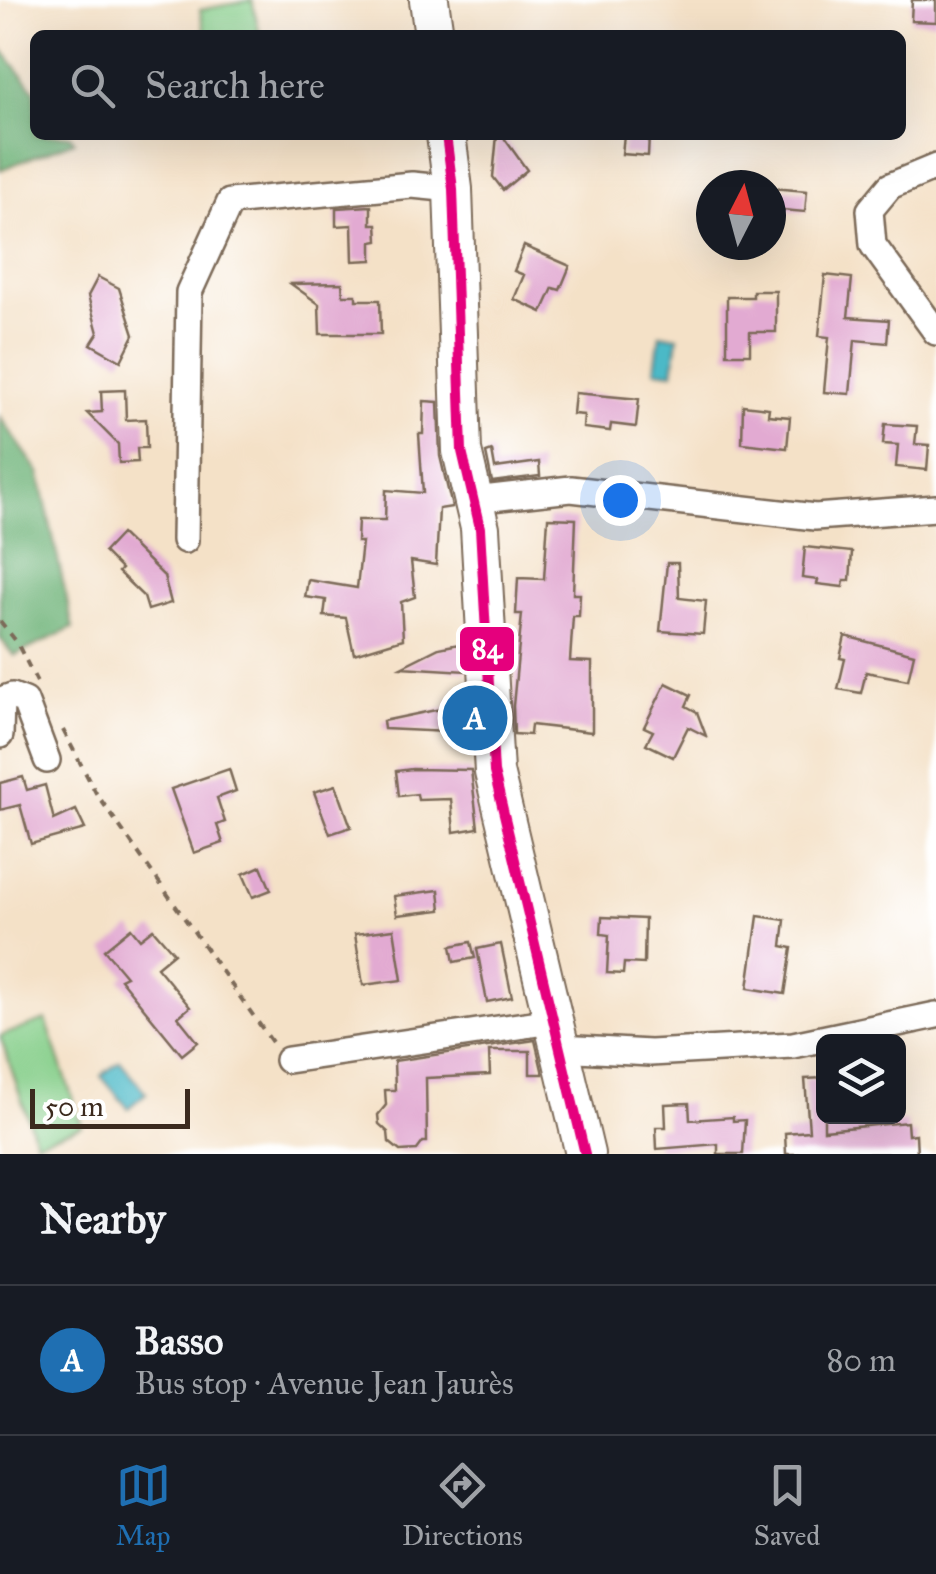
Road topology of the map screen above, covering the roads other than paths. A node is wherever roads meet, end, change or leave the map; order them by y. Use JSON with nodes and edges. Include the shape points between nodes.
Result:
{"nodes":[{"id":1,"x":430,"y":0,"type":"edge"},
{"id":2,"x":433,"y":30,"type":"edge"},
{"id":3,"x":447,"y":140,"type":"edge"},
{"id":4,"x":936,"y":167,"type":"edge"},
{"id":5,"x":453,"y":190,"type":"junction"},
{"id":6,"x":936,"y":332,"type":"edge"},
{"id":7,"x":474,"y":500,"type":"junction"},
{"id":8,"x":936,"y":508,"type":"edge"},
{"id":9,"x":185,"y":540,"type":"dead end"},
{"id":10,"x":0,"y":735,"type":"edge"},
{"id":11,"x":47,"y":760,"type":"dead end"},
{"id":12,"x":936,"y":1015,"type":"edge"},
{"id":13,"x":556,"y":1034,"type":"junction"},
{"id":14,"x":288,"y":1060,"type":"road end"},
{"id":15,"x":585,"y":1154,"type":"edge"}],
"edges":[{"from":1,"to":2,"type":"main road"},
{"from":3,"to":5,"type":"main road"},
{"from":4,"to":6,"type":"street","via":[[890,186],[870,210],[874,245]]},
{"from":5,"to":7,"type":"main road","via":[[462,452]]},
{"from":5,"to":9,"type":"street","via":[[412,185],[230,202],[189,292]]},
{"from":7,"to":8,"type":"street","via":[[571,490],[815,516]]},
{"from":7,"to":13,"type":"main road","via":[[494,772]]},
{"from":10,"to":11,"type":"street","via":[[1,700],[25,701]]},
{"from":12,"to":13,"type":"street","via":[[792,1046],[650,1054]]},
{"from":13,"to":14,"type":"street"},
{"from":13,"to":15,"type":"main road"}]}
